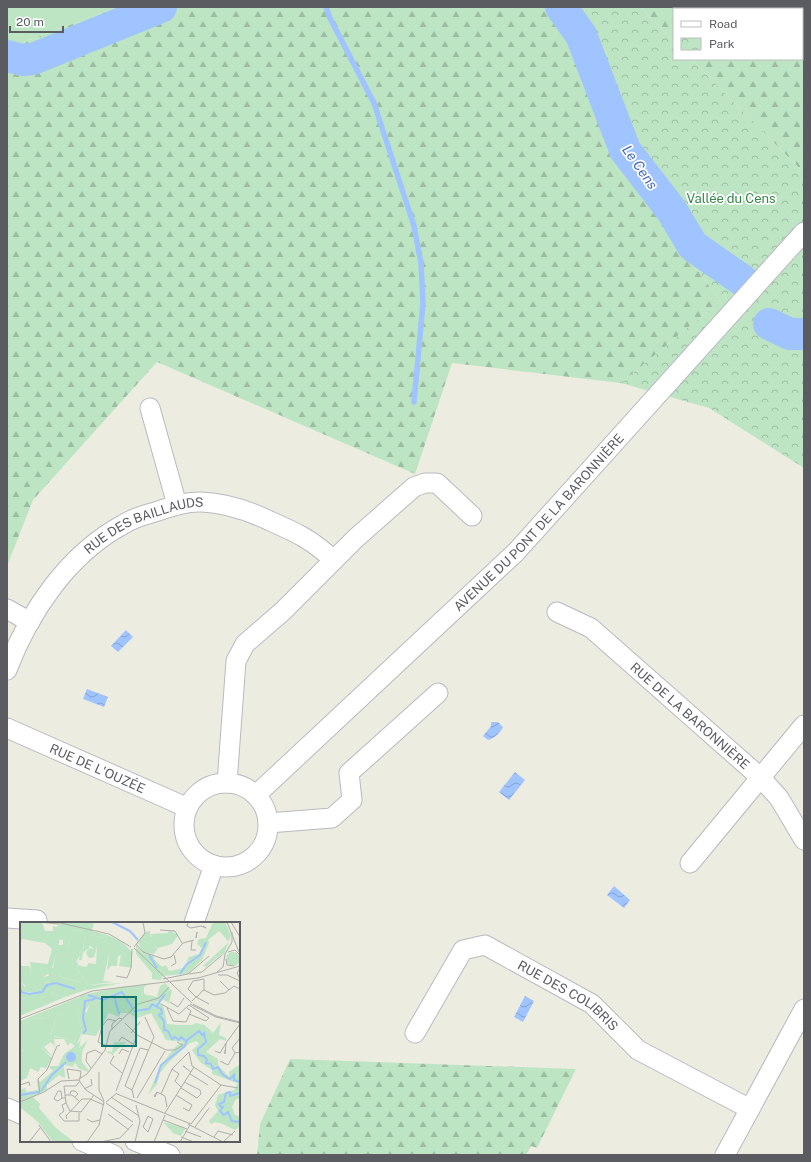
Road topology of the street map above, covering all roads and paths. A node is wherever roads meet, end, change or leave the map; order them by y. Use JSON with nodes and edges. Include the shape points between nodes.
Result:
{"nodes":[{"id":1,"x":804,"y":232,"type":"edge"},
{"id":2,"x":150,"y":408,"type":"dead end"},
{"id":3,"x":177,"y":505,"type":"junction"},
{"id":4,"x":472,"y":516,"type":"dead end"},
{"id":5,"x":334,"y":560,"type":"junction"},
{"id":6,"x":7,"y":609,"type":"edge"},
{"id":7,"x":557,"y":612,"type":"dead end"},
{"id":8,"x":30,"y":622,"type":"junction"},
{"id":9,"x":7,"y":670,"type":"edge"},
{"id":10,"x":438,"y":693,"type":"dead end"},
{"id":11,"x":804,"y":725,"type":"edge"},
{"id":12,"x":7,"y":728,"type":"edge"},
{"id":13,"x":761,"y":778,"type":"junction"},
{"id":14,"x":227,"y":783,"type":"junction"},
{"id":15,"x":256,"y":795,"type":"junction"},
{"id":16,"x":188,"y":808,"type":"junction"},
{"id":17,"x":268,"y":823,"type":"junction"},
{"id":18,"x":804,"y":840,"type":"edge"},
{"id":19,"x":690,"y":863,"type":"dead end"},
{"id":20,"x":214,"y":865,"type":"junction"},
{"id":21,"x":7,"y":918,"type":"edge"},
{"id":22,"x":37,"y":920,"type":"dead end"},
{"id":23,"x":194,"y":922,"type":"edge"},
{"id":24,"x":804,"y":1009,"type":"edge"},
{"id":25,"x":415,"y":1033,"type":"dead end"},
{"id":26,"x":7,"y":1108,"type":"edge"},
{"id":27,"x":750,"y":1109,"type":"junction"},
{"id":28,"x":20,"y":1114,"type":"edge"},
{"id":29,"x":84,"y":1142,"type":"edge"},
{"id":30,"x":121,"y":1142,"type":"edge"},
{"id":31,"x":138,"y":1142,"type":"edge"},
{"id":32,"x":115,"y":1155,"type":"edge"},
{"id":33,"x":170,"y":1155,"type":"edge"},
{"id":34,"x":725,"y":1155,"type":"edge"}],
"edges":[{"from":1,"to":15,"type":"street","name":"AVENUE DU PONT DE LA BARONNIÈRE","via":[[516,552]]},
{"from":2,"to":3,"type":"street"},
{"from":3,"to":5,"type":"street","name":"RUE DES BAILLAUDS","via":[[202,502],[229,506],[258,516],[317,544]]},
{"from":3,"to":8,"type":"street","name":"RUE DES BAILLAUDS","via":[[126,523],[98,541],[63,574],[48,592]]},
{"from":4,"to":5,"type":"street","via":[[437,483],[425,483],[414,488]]},
{"from":5,"to":14,"type":"street","via":[[283,611],[245,644],[236,661]]},
{"from":6,"to":8,"type":"street"},
{"from":7,"to":13,"type":"street","name":"RUE DE LA BARONNIÈRE","via":[[591,628]]},
{"from":8,"to":9,"type":"street","name":"RUE DES BAILLAUDS"},
{"from":10,"to":17,"type":"street","via":[[349,773],[352,800],[332,818]]},
{"from":11,"to":13,"type":"street"},
{"from":12,"to":16,"type":"street","name":"RUE DE L'OUZÉE"},
{"from":13,"to":18,"type":"street","name":"RUE DE LA BARONNIÈRE","via":[[779,798]]},
{"from":13,"to":19,"type":"street"},
{"from":14,"to":15,"type":"street","via":[[241,786]]},
{"from":14,"to":16,"type":"street","via":[[214,785],[202,791]]},
{"from":15,"to":17,"type":"street","via":[[265,808]]},
{"from":16,"to":20,"type":"street","via":[[184,825],[188,842],[198,856]]},
{"from":17,"to":20,"type":"street","via":[[264,844],[250,860],[230,867]]},
{"from":20,"to":23,"type":"street"},
{"from":21,"to":22,"type":"street"},
{"from":24,"to":27,"type":"street"},
{"from":25,"to":27,"type":"street","name":"RUE DES COLIBRIS","via":[[463,950],[485,945],[592,1004],[638,1050]]},
{"from":26,"to":28,"type":"street"},
{"from":27,"to":34,"type":"street"},
{"from":29,"to":32,"type":"street"},
{"from":30,"to":32,"type":"street"},
{"from":31,"to":33,"type":"street"}]}
